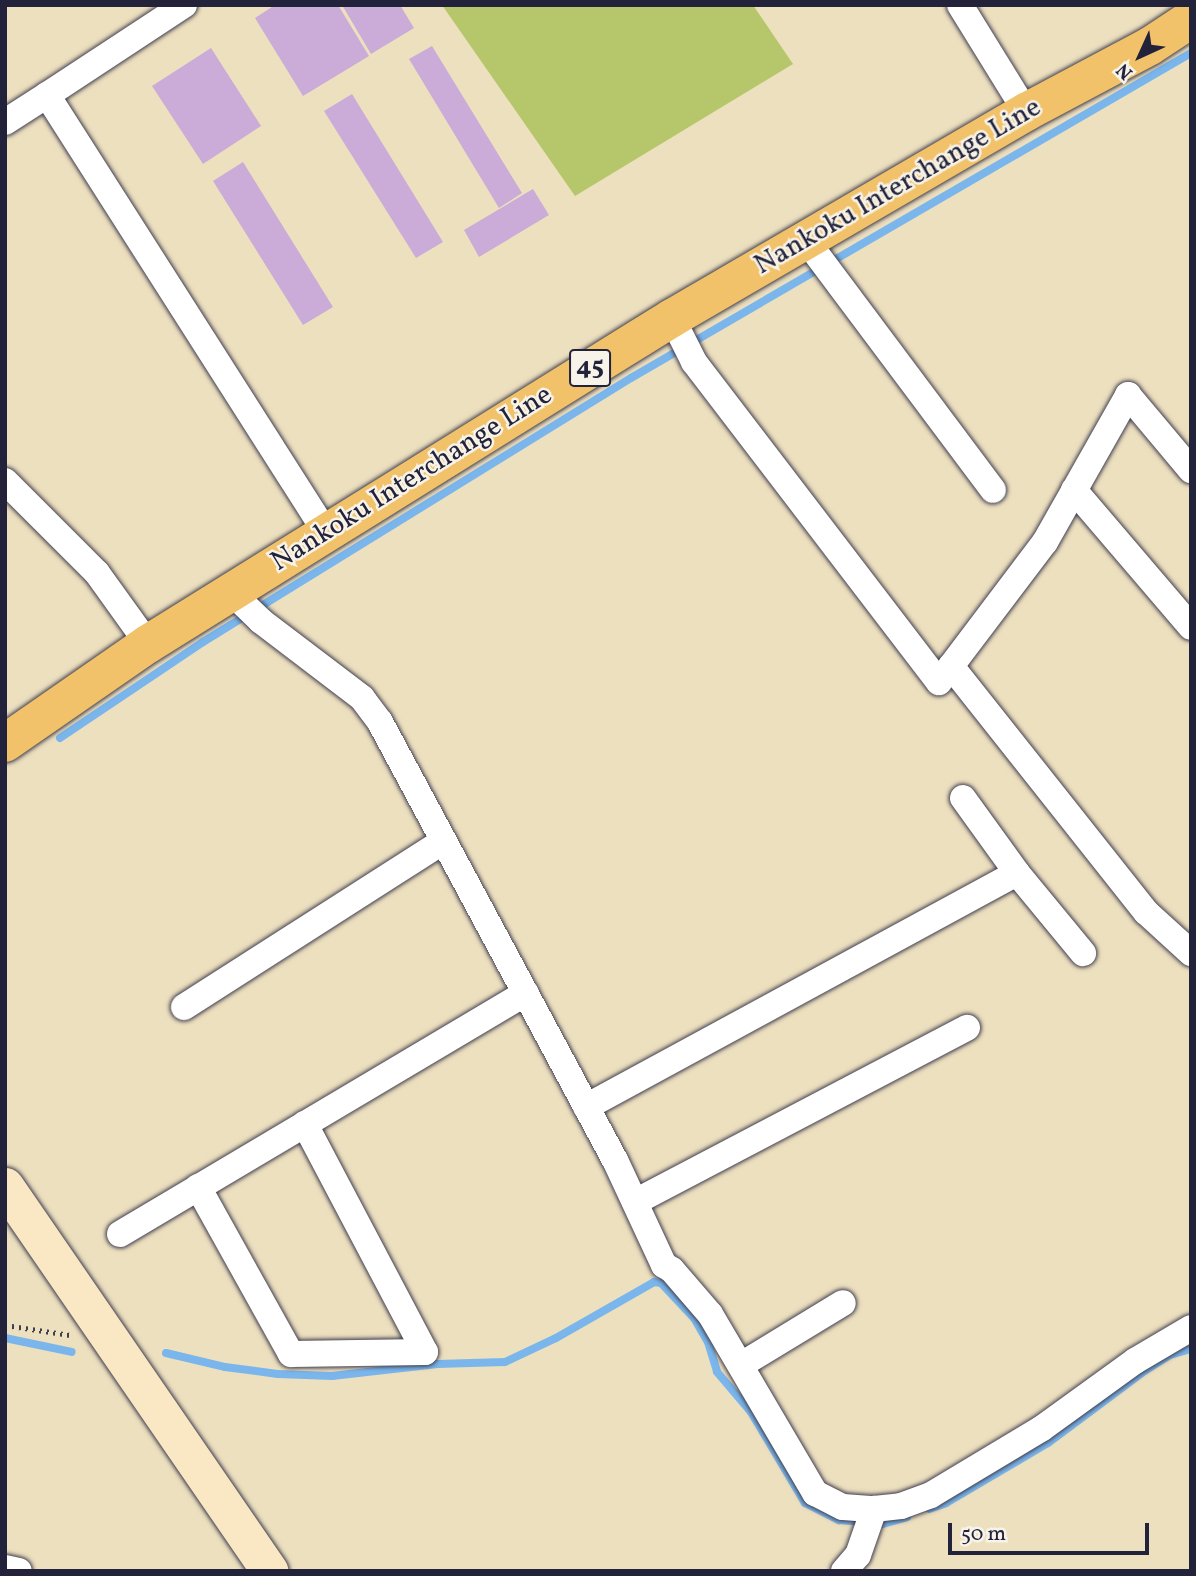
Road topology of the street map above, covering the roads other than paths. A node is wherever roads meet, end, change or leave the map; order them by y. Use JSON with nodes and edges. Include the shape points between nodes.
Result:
{"nodes":[{"id":1,"x":184,"y":5,"type":"edge"},
{"id":2,"x":960,"y":5,"type":"edge"},
{"id":3,"x":147,"y":15,"type":"edge"},
{"id":4,"x":1191,"y":19,"type":"edge"},
{"id":5,"x":47,"y":95,"type":"junction"},
{"id":6,"x":1026,"y":112,"type":"junction"},
{"id":7,"x":5,"y":122,"type":"edge"},
{"id":8,"x":806,"y":240,"type":"junction"},
{"id":9,"x":676,"y":328,"type":"junction"},
{"id":10,"x":1191,"y":470,"type":"edge"},
{"id":11,"x":5,"y":481,"type":"edge"},
{"id":12,"x":993,"y":490,"type":"dead end"},
{"id":13,"x":1074,"y":490,"type":"junction"},
{"id":14,"x":325,"y":531,"type":"junction"},
{"id":15,"x":231,"y":592,"type":"junction"},
{"id":16,"x":1191,"y":626,"type":"edge"},
{"id":17,"x":148,"y":644,"type":"junction"},
{"id":18,"x":951,"y":666,"type":"junction"},
{"id":19,"x":5,"y":743,"type":"edge"},
{"id":20,"x":963,"y":798,"type":"dead end"},
{"id":21,"x":444,"y":841,"type":"junction"},
{"id":22,"x":1017,"y":873,"type":"junction"},
{"id":23,"x":1083,"y":953,"type":"dead end"},
{"id":24,"x":1191,"y":953,"type":"edge"},
{"id":25,"x":526,"y":993,"type":"junction"},
{"id":26,"x":184,"y":1007,"type":"dead end"},
{"id":27,"x":967,"y":1028,"type":"dead end"},
{"id":28,"x":586,"y":1107,"type":"junction"},
{"id":29,"x":305,"y":1124,"type":"junction"},
{"id":30,"x":5,"y":1186,"type":"edge"},
{"id":31,"x":198,"y":1188,"type":"junction"},
{"id":32,"x":635,"y":1202,"type":"junction"},
{"id":33,"x":120,"y":1234,"type":"dead end"},
{"id":34,"x":843,"y":1303,"type":"dead end"},
{"id":35,"x":1191,"y":1328,"type":"edge"},
{"id":36,"x":741,"y":1365,"type":"junction"},
{"id":37,"x":874,"y":1509,"type":"junction"},
{"id":38,"x":5,"y":1568,"type":"edge"},
{"id":39,"x":19,"y":1571,"type":"edge"},
{"id":40,"x":270,"y":1571,"type":"edge"},
{"id":41,"x":844,"y":1571,"type":"edge"}],
"edges":[{"from":1,"to":3,"type":"street"},
{"from":2,"to":6,"type":"street"},
{"from":3,"to":5,"type":"street"},
{"from":4,"to":6,"type":"main road","name":"Nankoku Interchange Line","number":"45"},
{"from":5,"to":7,"type":"street"},
{"from":5,"to":14,"type":"street"},
{"from":6,"to":8,"type":"main road","name":"Nankoku Interchange Line","number":"45"},
{"from":8,"to":9,"type":"main road","name":"Nankoku Interchange Line","number":"45"},
{"from":8,"to":12,"type":"street"},
{"from":9,"to":14,"type":"main road","name":"Nankoku Interchange Line","number":"45"},
{"from":9,"to":18,"type":"street","via":[[694,362],[939,682]]},
{"from":10,"to":13,"type":"street","via":[[1128,395]]},
{"from":11,"to":17,"type":"street","via":[[97,573]]},
{"from":13,"to":16,"type":"street"},
{"from":13,"to":18,"type":"street","via":[[1045,541]]},
{"from":14,"to":15,"type":"main road","name":"Nankoku Interchange Line","number":"45"},
{"from":15,"to":17,"type":"main road","name":"Nankoku Interchange Line","number":"45"},
{"from":15,"to":21,"type":"street","via":[[261,621],[362,698],[380,722]]},
{"from":17,"to":19,"type":"main road","name":"Nankoku Interchange Line","number":"45"},
{"from":18,"to":24,"type":"street","via":[[1146,912]]},
{"from":20,"to":22,"type":"street"},
{"from":21,"to":25,"type":"street"},
{"from":21,"to":26,"type":"street"},
{"from":22,"to":23,"type":"street"},
{"from":22,"to":28,"type":"street"},
{"from":25,"to":28,"type":"street"},
{"from":25,"to":29,"type":"street"},
{"from":27,"to":32,"type":"street"},
{"from":28,"to":32,"type":"street"},
{"from":29,"to":31,"type":"street"},
{"from":29,"to":31,"type":"street","via":[[425,1352],[291,1354]]},
{"from":30,"to":40,"type":"street"},
{"from":31,"to":33,"type":"street"},
{"from":32,"to":36,"type":"street","via":[[664,1265],[710,1314]]},
{"from":34,"to":36,"type":"street"},
{"from":35,"to":37,"type":"street","via":[[1135,1361],[1041,1429],[931,1495],[901,1506]]},
{"from":36,"to":37,"type":"street","via":[[815,1493],[842,1507]]},
{"from":37,"to":41,"type":"street","via":[[858,1555]]},
{"from":38,"to":39,"type":"street"}]}
